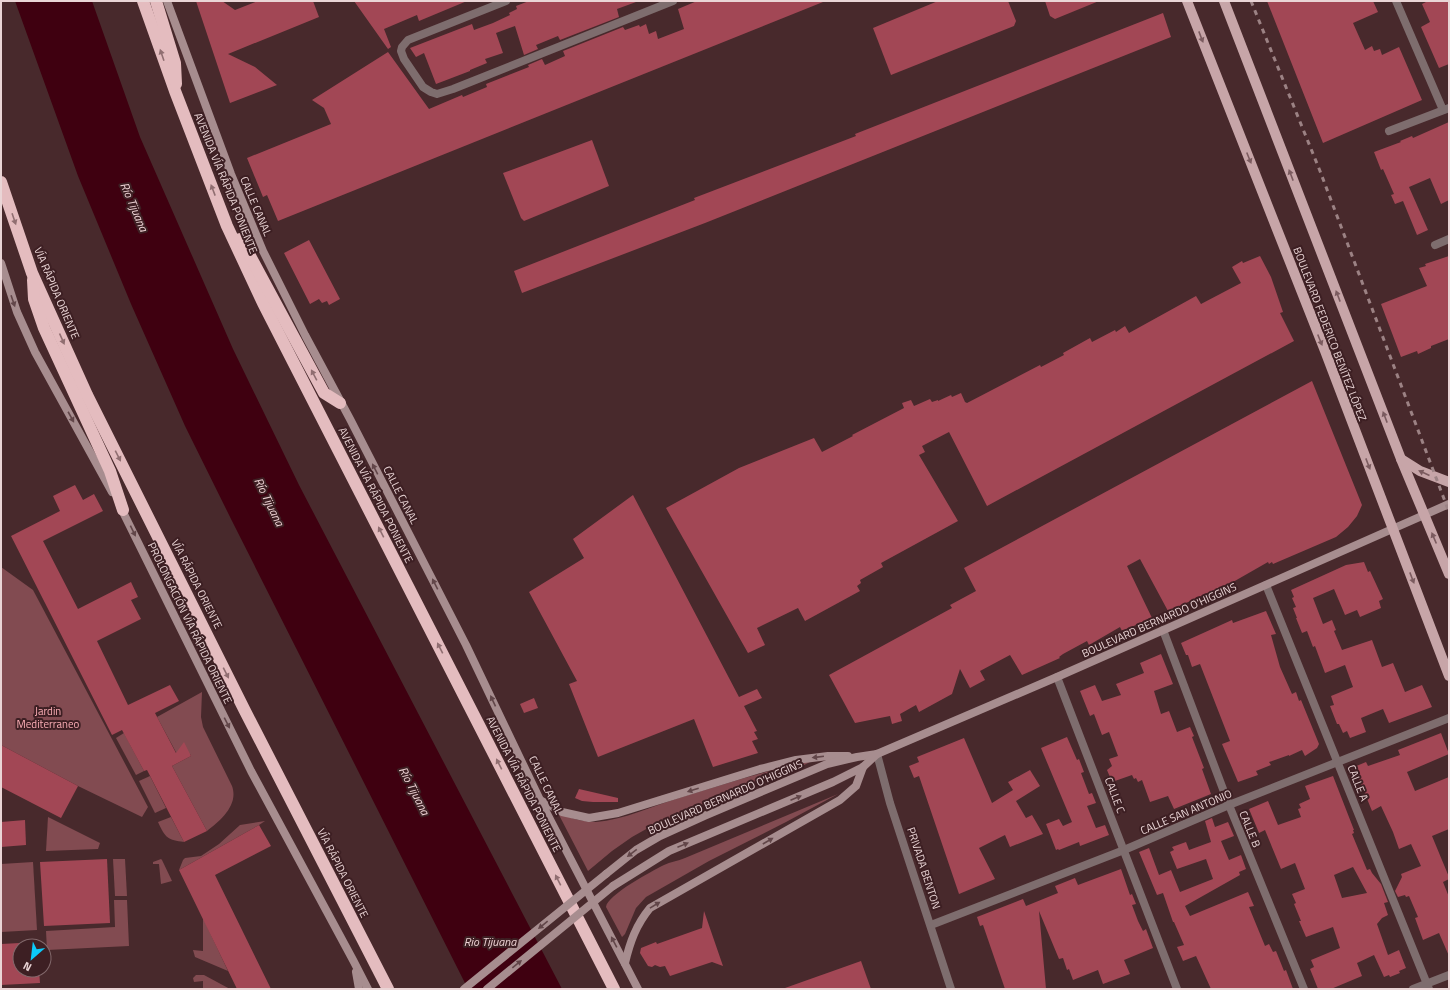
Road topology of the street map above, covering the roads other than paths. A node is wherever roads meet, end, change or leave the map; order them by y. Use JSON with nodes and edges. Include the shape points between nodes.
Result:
{"nodes":[{"id":1,"x":143,"y":1,"type":"edge"},
{"id":2,"x":156,"y":1,"type":"edge"},
{"id":3,"x":167,"y":1,"type":"edge"},
{"id":4,"x":506,"y":1,"type":"edge"},
{"id":5,"x":672,"y":1,"type":"edge"},
{"id":6,"x":1187,"y":1,"type":"edge"},
{"id":7,"x":1224,"y":1,"type":"edge"},
{"id":8,"x":1396,"y":1,"type":"edge"},
{"id":9,"x":175,"y":91,"type":"junction"},
{"id":10,"x":1446,"y":109,"type":"edge"},
{"id":11,"x":1389,"y":131,"type":"dead end"},
{"id":12,"x":1,"y":182,"type":"edge"},
{"id":13,"x":227,"y":226,"type":"junction"},
{"id":14,"x":1449,"y":239,"type":"edge"},
{"id":15,"x":1435,"y":245,"type":"dead end"},
{"id":16,"x":1,"y":263,"type":"edge"},
{"id":17,"x":32,"y":273,"type":"junction"},
{"id":18,"x":340,"y":403,"type":"junction"},
{"id":19,"x":1401,"y":459,"type":"junction"},
{"id":20,"x":1449,"y":482,"type":"edge"},
{"id":21,"x":1449,"y":504,"type":"edge"},
{"id":22,"x":123,"y":510,"type":"junction"},
{"id":23,"x":1424,"y":515,"type":"junction"},
{"id":24,"x":1393,"y":529,"type":"junction"},
{"id":25,"x":1449,"y":574,"type":"edge"},
{"id":26,"x":1266,"y":584,"type":"junction"},
{"id":27,"x":1163,"y":630,"type":"junction"},
{"id":28,"x":1057,"y":676,"type":"junction"},
{"id":29,"x":1449,"y":676,"type":"edge"},
{"id":30,"x":1449,"y":718,"type":"edge"},
{"id":31,"x":877,"y":754,"type":"junction"},
{"id":32,"x":857,"y":757,"type":"junction"},
{"id":33,"x":1337,"y":762,"type":"junction"},
{"id":34,"x":863,"y":767,"type":"junction"},
{"id":35,"x":540,"y":800,"type":"junction"},
{"id":36,"x":1229,"y":805,"type":"junction"},
{"id":37,"x":1124,"y":850,"type":"junction"},
{"id":38,"x":931,"y":925,"type":"junction"},
{"id":39,"x":353,"y":960,"type":"junction"},
{"id":40,"x":625,"y":963,"type":"junction"},
{"id":41,"x":1449,"y":975,"type":"edge"},
{"id":42,"x":1428,"y":986,"type":"edge"},
{"id":43,"x":359,"y":989,"type":"edge"},
{"id":44,"x":368,"y":989,"type":"edge"},
{"id":45,"x":388,"y":989,"type":"edge"},
{"id":46,"x":464,"y":989,"type":"edge"},
{"id":47,"x":487,"y":989,"type":"edge"},
{"id":48,"x":614,"y":989,"type":"edge"},
{"id":49,"x":638,"y":989,"type":"edge"},
{"id":50,"x":951,"y":989,"type":"edge"},
{"id":51,"x":1177,"y":989,"type":"edge"},
{"id":52,"x":1304,"y":989,"type":"edge"},
{"id":53,"x":1413,"y":989,"type":"edge"}],
"edges":[{"from":9,"to":1,"type":"highway","name":"AVENIDA VÍA RÁPIDA PONIENTE","one_way":true},
{"from":2,"to":9,"type":"highway","via":[[175,63]]},
{"from":3,"to":18,"type":"main road","name":"CALLE CANAL","via":[[244,208]]},
{"from":4,"to":5,"type":"street","via":[[408,40],[404,44],[401,52],[404,59],[423,86],[431,92],[443,93]]},
{"from":6,"to":24,"type":"main road","name":"BOULEVARD FEDERICO BENÍTEZ LÓPEZ","one_way":true},
{"from":19,"to":7,"type":"main road","name":"BOULEVARD FEDERICO BENÍTEZ LÓPEZ","one_way":true},
{"from":8,"to":10,"type":"street"},
{"from":13,"to":9,"type":"highway","name":"AVENIDA VÍA RÁPIDA PONIENTE","one_way":true},
{"from":10,"to":11,"type":"street"},
{"from":12,"to":17,"type":"highway","name":"VÍA RÁPIDA ORIENTE","one_way":true},
{"from":18,"to":13,"type":"highway","one_way":true,"via":[[324,393],[242,241]]},
{"from":48,"to":13,"type":"highway","name":"AVENIDA VÍA RÁPIDA PONIENTE","one_way":true,"via":[[263,303]]},
{"from":14,"to":15,"type":"street"},
{"from":16,"to":22,"type":"main road","name":"PROLONGACIÓN VÍA RÁPIDA ORIENTE","one_way":true,"via":[[17,312],[35,352]]},
{"from":17,"to":22,"type":"highway","via":[[34,299],[44,328],[110,471]]},
{"from":17,"to":45,"type":"highway","name":"VÍA RÁPIDA ORIENTE","one_way":true,"via":[[94,409]]},
{"from":35,"to":18,"type":"main road","name":"CALLE CANAL","one_way":true,"via":[[466,645]]},
{"from":20,"to":19,"type":"main road","one_way":true,"via":[[1420,471]]},
{"from":19,"to":23,"type":"main road","name":"BOULEVARD FEDERICO BENÍTEZ LÓPEZ"},
{"from":21,"to":23,"type":"main road","name":"BOULEVARD BERNARDO O'HIGGINS"},
{"from":22,"to":39,"type":"main road","name":"PROLONGACIÓN VÍA RÁPIDA ORIENTE","one_way":true,"via":[[251,771]]},
{"from":23,"to":24,"type":"main road","name":"BOULEVARD BERNARDO O'HIGGINS"},
{"from":25,"to":23,"type":"main road","name":"BOULEVARD FEDERICO BENÍTEZ LÓPEZ","one_way":true},
{"from":24,"to":26,"type":"main road","name":"BOULEVARD BERNARDO O'HIGGINS"},
{"from":24,"to":29,"type":"main road","name":"BOULEVARD FEDERICO BENÍTEZ LÓPEZ","one_way":true},
{"from":26,"to":27,"type":"main road","name":"BOULEVARD BERNARDO O'HIGGINS"},
{"from":26,"to":33,"type":"street","name":"CALLE A"},
{"from":27,"to":28,"type":"main road","name":"BOULEVARD BERNARDO O'HIGGINS"},
{"from":27,"to":36,"type":"street","name":"CALLE B"},
{"from":28,"to":31,"type":"main road","name":"BOULEVARD BERNARDO O'HIGGINS"},
{"from":28,"to":37,"type":"street","name":"CALLE C"},
{"from":30,"to":33,"type":"street","name":"CALLE SAN ANTONIO"},
{"from":31,"to":32,"type":"main road","name":"BOULEVARD BERNARDO O'HIGGINS"},
{"from":31,"to":34,"type":"main road","name":"BOULEVARD BERNARDO O'HIGGINS"},
{"from":31,"to":38,"type":"street","name":"PRIVADA BENTON","via":[[890,803]]},
{"from":32,"to":35,"type":"main road","one_way":true,"via":[[828,756],[796,760],[618,814],[589,818],[562,812]]},
{"from":32,"to":46,"type":"main road","name":"BOULEVARD BERNARDO O'HIGGINS","one_way":true,"bridge":true,"via":[[827,764],[675,829],[636,850]]},
{"from":33,"to":36,"type":"street","name":"CALLE SAN ANTONIO"},
{"from":33,"to":42,"type":"street","name":"CALLE A"},
{"from":40,"to":34,"type":"main road","one_way":true,"via":[[629,942],[650,908],[840,800],[856,786]]},
{"from":47,"to":34,"type":"main road","name":"BOULEVARD BERNARDO O'HIGGINS","one_way":true,"bridge":true,"via":[[613,886],[669,851]]},
{"from":40,"to":35,"type":"main road","name":"CALLE CANAL","one_way":true},
{"from":36,"to":37,"type":"street","name":"CALLE SAN ANTONIO"},
{"from":36,"to":52,"type":"street","name":"CALLE B"},
{"from":37,"to":38,"type":"street","name":"CALLE SAN ANTONIO"},
{"from":37,"to":51,"type":"street","name":"CALLE C"},
{"from":38,"to":50,"type":"street","name":"PRIVADA BENTON"},
{"from":39,"to":43,"type":"main road"},
{"from":39,"to":44,"type":"main road","name":"PROLONGACIÓN VÍA RÁPIDA ORIENTE"},
{"from":40,"to":49,"type":"main road","name":"CALLE CANAL"},
{"from":41,"to":42,"type":"street"},
{"from":42,"to":53,"type":"street"}]}
